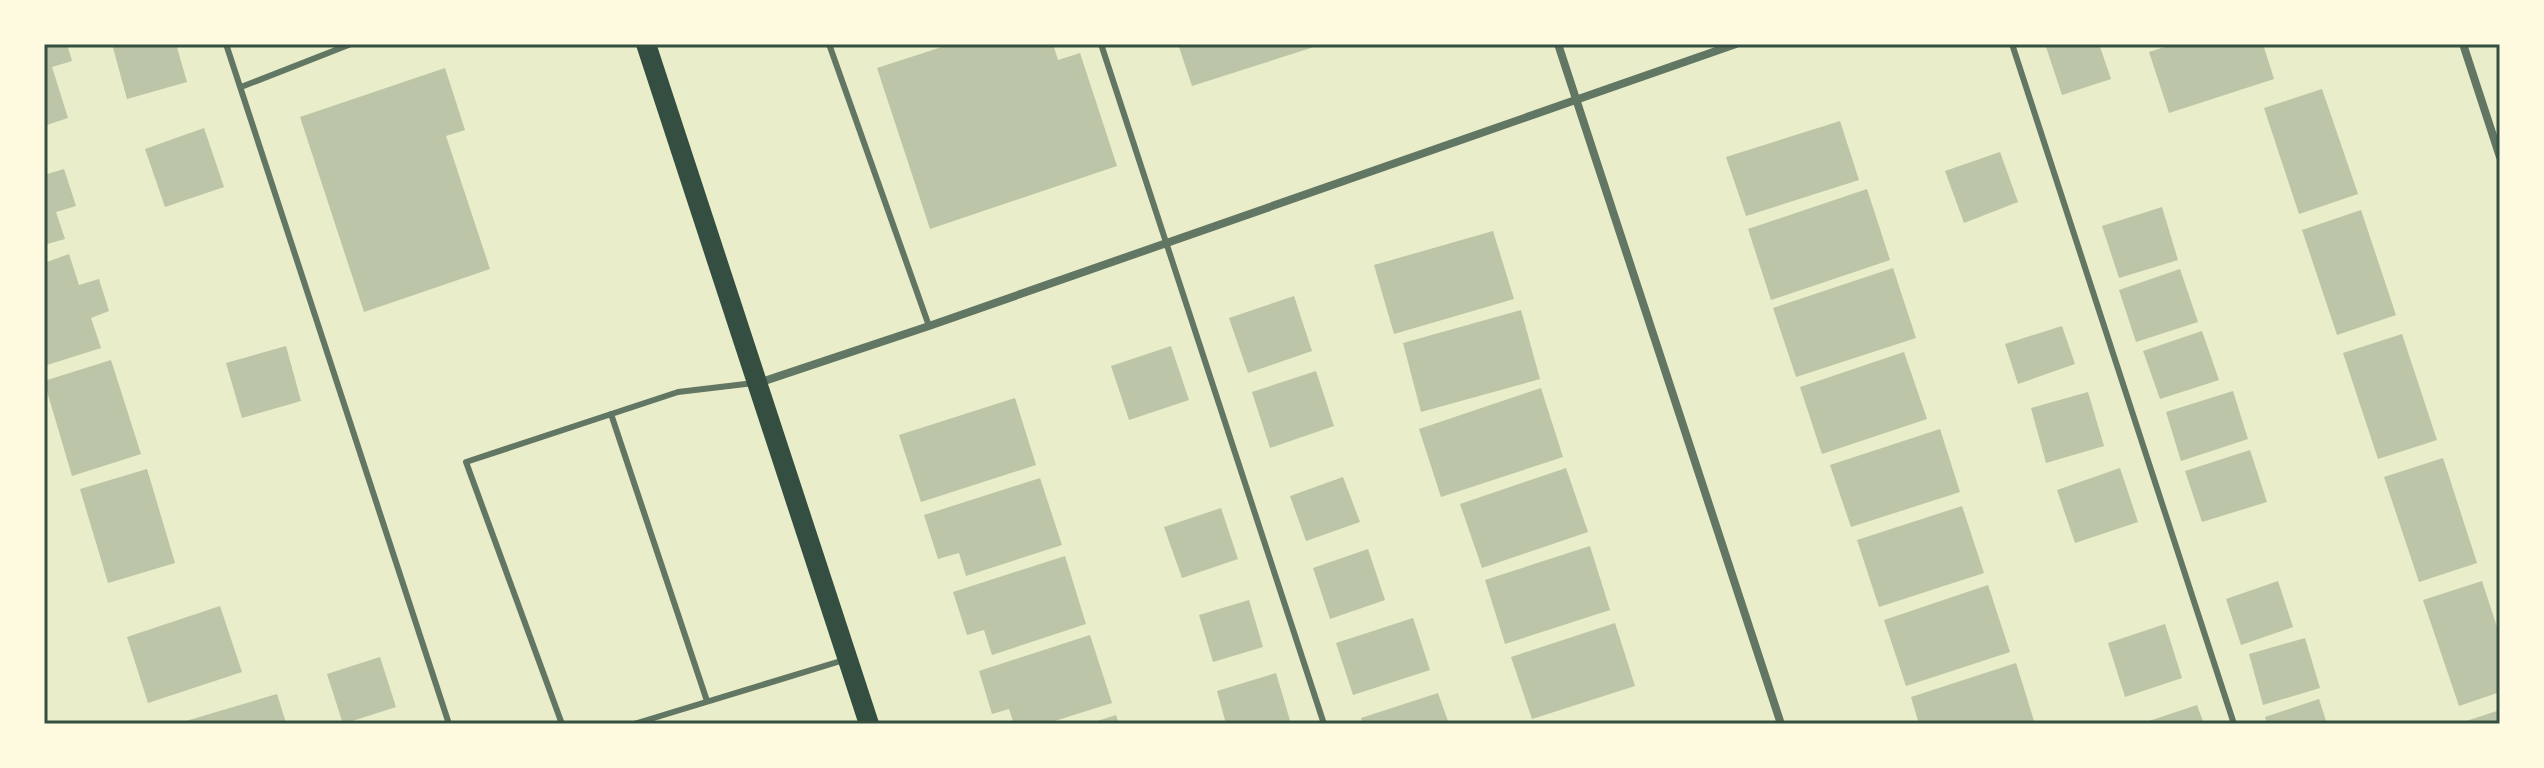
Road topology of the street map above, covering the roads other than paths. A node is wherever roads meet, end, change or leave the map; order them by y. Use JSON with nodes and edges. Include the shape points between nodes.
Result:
{"nodes":[{"id":1,"x":226,"y":44,"type":"edge"},
{"id":2,"x":351,"y":44,"type":"edge"},
{"id":3,"x":646,"y":44,"type":"edge"},
{"id":4,"x":829,"y":44,"type":"edge"},
{"id":5,"x":1101,"y":44,"type":"edge"},
{"id":6,"x":1558,"y":44,"type":"edge"},
{"id":7,"x":1736,"y":44,"type":"edge"},
{"id":8,"x":2012,"y":44,"type":"edge"},
{"id":9,"x":2463,"y":44,"type":"edge"},
{"id":10,"x":241,"y":87,"type":"junction"},
{"id":11,"x":1577,"y":101,"type":"junction"},
{"id":12,"x":2500,"y":157,"type":"edge"},
{"id":13,"x":1166,"y":242,"type":"junction"},
{"id":14,"x":929,"y":326,"type":"junction"},
{"id":15,"x":757,"y":383,"type":"junction"},
{"id":16,"x":611,"y":414,"type":"junction"},
{"id":17,"x":847,"y":659,"type":"junction"},
{"id":18,"x":707,"y":701,"type":"junction"},
{"id":19,"x":449,"y":724,"type":"edge"},
{"id":20,"x":562,"y":724,"type":"edge"},
{"id":21,"x":634,"y":724,"type":"edge"},
{"id":22,"x":869,"y":724,"type":"edge"},
{"id":23,"x":1324,"y":724,"type":"edge"},
{"id":24,"x":1781,"y":724,"type":"edge"},
{"id":25,"x":2234,"y":724,"type":"edge"}],
"edges":[{"from":1,"to":10,"type":"lane"},
{"from":2,"to":10,"type":"lane"},
{"from":3,"to":15,"type":"main road"},
{"from":4,"to":14,"type":"lane"},
{"from":5,"to":13,"type":"lane"},
{"from":6,"to":11,"type":"street"},
{"from":7,"to":11,"type":"street"},
{"from":8,"to":25,"type":"lane"},
{"from":9,"to":12,"type":"street"},
{"from":10,"to":19,"type":"lane"},
{"from":11,"to":13,"type":"street"},
{"from":11,"to":24,"type":"street"},
{"from":13,"to":14,"type":"street"},
{"from":13,"to":23,"type":"lane"},
{"from":14,"to":15,"type":"street"},
{"from":15,"to":16,"type":"lane","via":[[678,392]]},
{"from":15,"to":17,"type":"main road"},
{"from":16,"to":18,"type":"lane"},
{"from":16,"to":20,"type":"lane","via":[[466,462]]},
{"from":17,"to":18,"type":"lane"},
{"from":17,"to":22,"type":"main road"},
{"from":18,"to":21,"type":"lane"}]}
